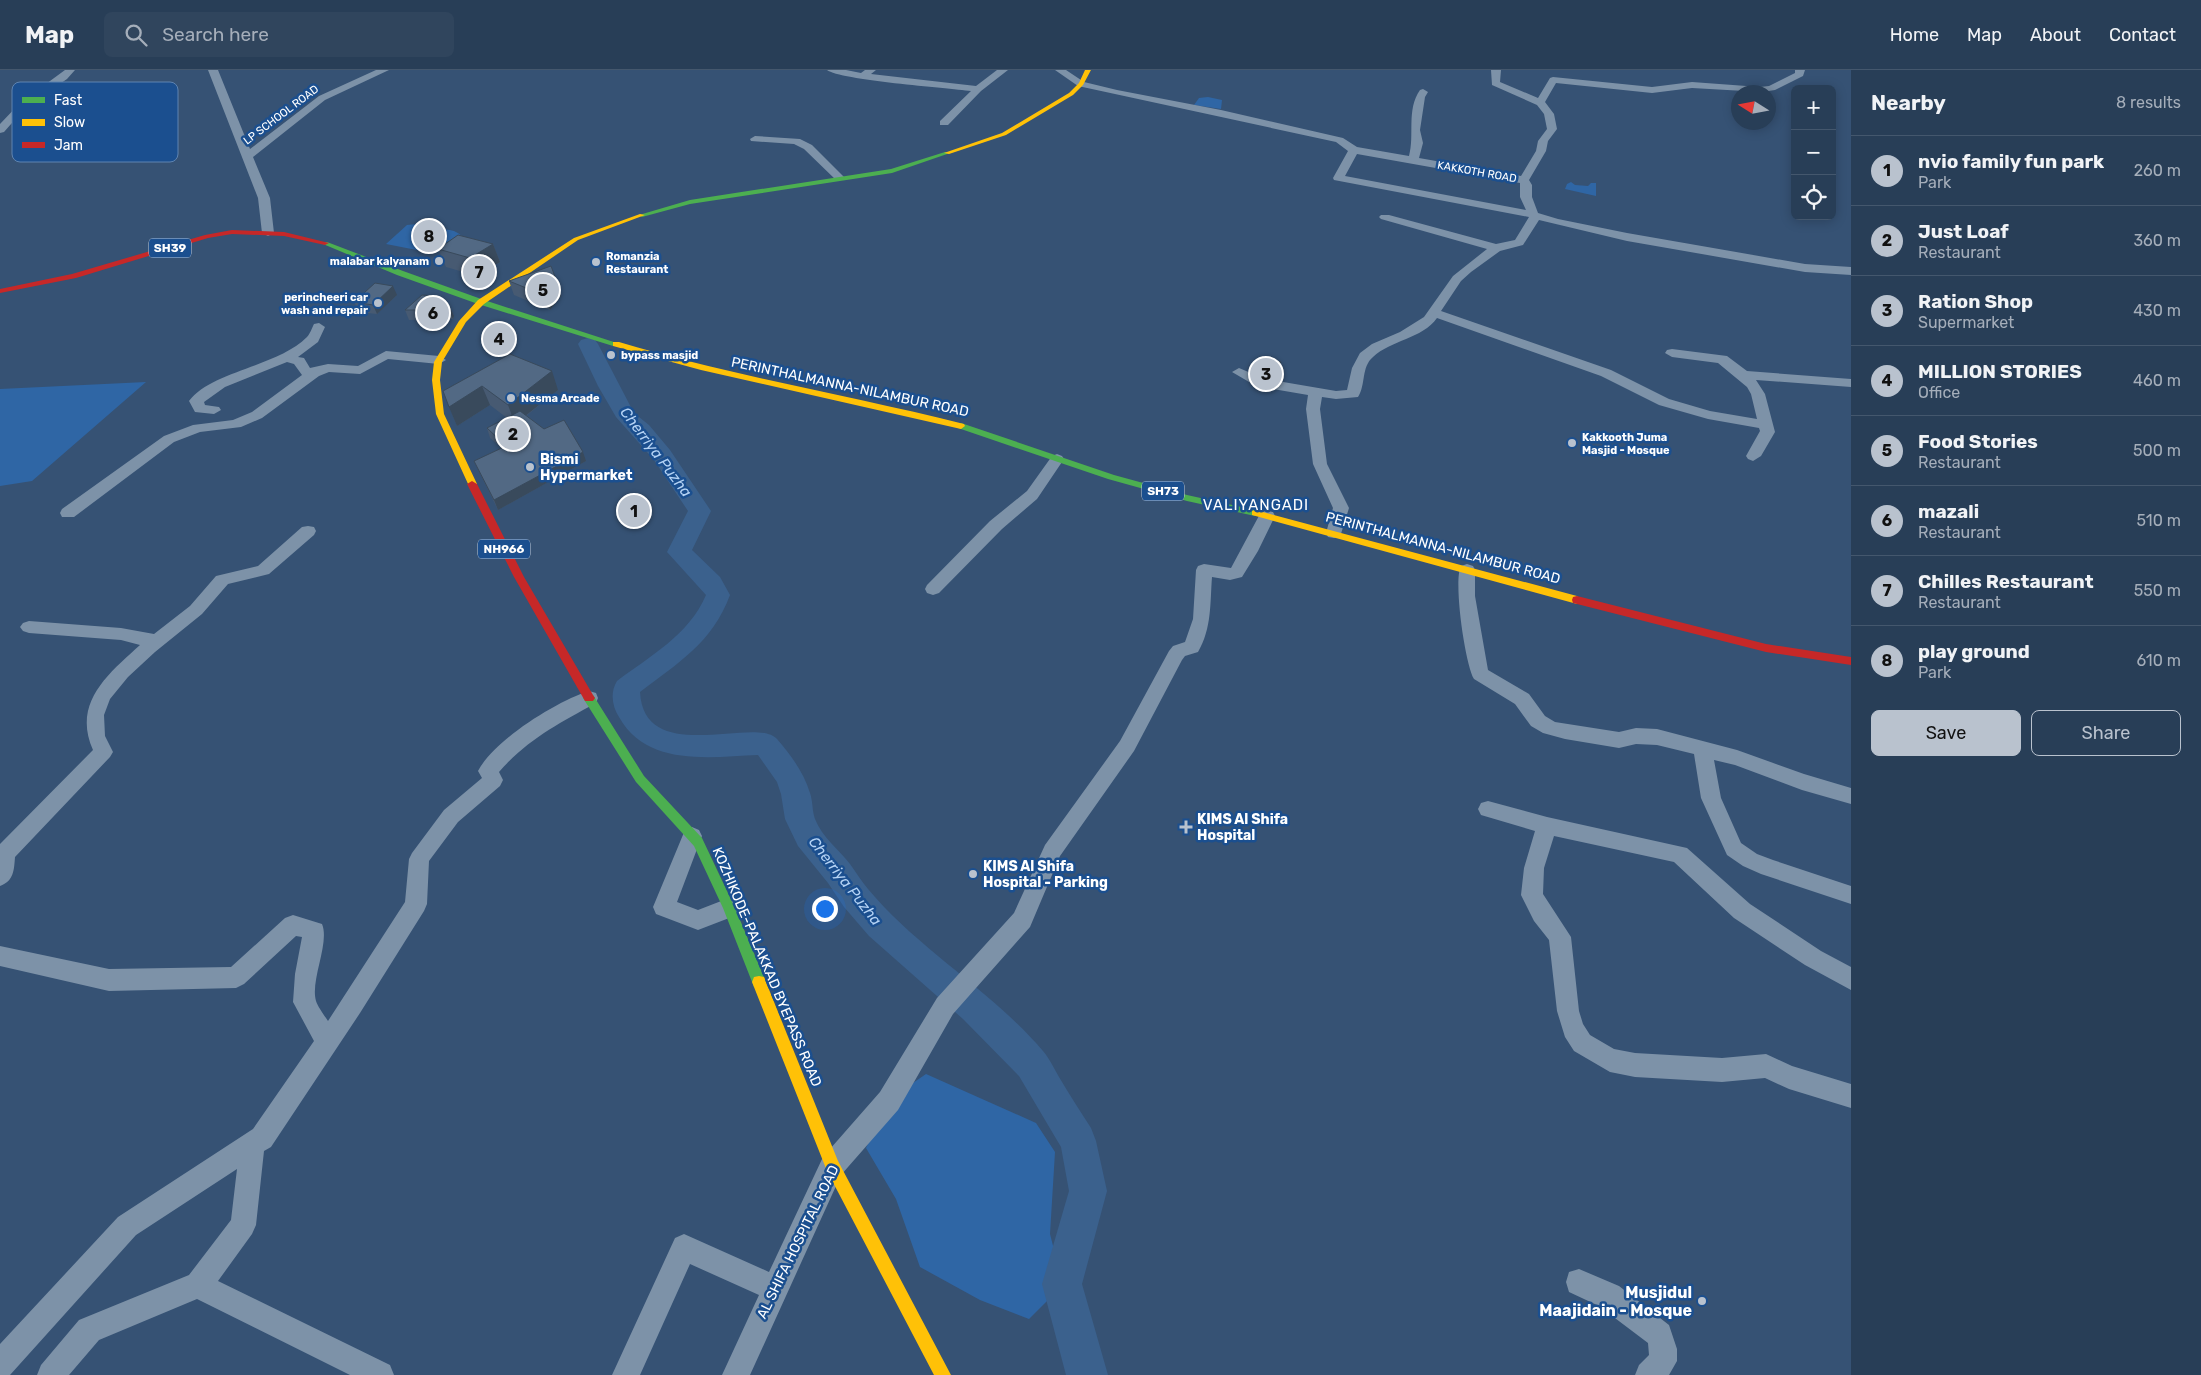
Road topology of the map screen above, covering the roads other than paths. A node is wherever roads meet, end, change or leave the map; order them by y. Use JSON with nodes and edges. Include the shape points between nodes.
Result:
{"nodes":[{"id":1,"x":70,"y":70,"type":"edge"},
{"id":2,"x":213,"y":70,"type":"edge"},
{"id":3,"x":384,"y":70,"type":"edge"},
{"id":4,"x":832,"y":70,"type":"edge"},
{"id":5,"x":1003,"y":70,"type":"edge"},
{"id":6,"x":1060,"y":70,"type":"edge"},
{"id":7,"x":1088,"y":70,"type":"edge"},
{"id":8,"x":1496,"y":70,"type":"edge"},
{"id":9,"x":1800,"y":70,"type":"edge"},
{"id":10,"x":867,"y":73,"type":"edge"},
{"id":11,"x":57,"y":82,"type":"edge"},
{"id":12,"x":1081,"y":84,"type":"junction"},
{"id":13,"x":978,"y":89,"type":"junction"},
{"id":14,"x":1423,"y":92,"type":"dead end"},
{"id":15,"x":1540,"y":103,"type":"junction"},
{"id":16,"x":12,"y":117,"type":"edge"},
{"id":17,"x":944,"y":123,"type":"dead end"},
{"id":18,"x":0,"y":130,"type":"edge"},
{"id":19,"x":755,"y":139,"type":"dead end"},
{"id":20,"x":1354,"y":150,"type":"junction"},
{"id":21,"x":247,"y":156,"type":"junction"},
{"id":22,"x":1413,"y":160,"type":"junction"},
{"id":23,"x":840,"y":178,"type":"junction"},
{"id":24,"x":1524,"y":180,"type":"junction"},
{"id":25,"x":1534,"y":215,"type":"junction"},
{"id":26,"x":1384,"y":217,"type":"dead end"},
{"id":27,"x":268,"y":232,"type":"junction"},
{"id":28,"x":1496,"y":248,"type":"junction"},
{"id":29,"x":1851,"y":270,"type":"edge"},
{"id":30,"x":0,"y":290,"type":"edge"},
{"id":31,"x":481,"y":302,"type":"junction"},
{"id":32,"x":1434,"y":313,"type":"junction"},
{"id":33,"x":319,"y":327,"type":"dead end"},
{"id":34,"x":1672,"y":353,"type":"dead end"},
{"id":35,"x":260,"y":354,"type":"dead end"},
{"id":36,"x":281,"y":359,"type":"junction"},
{"id":37,"x":439,"y":360,"type":"junction"},
{"id":38,"x":1239,"y":372,"type":"dead end"},
{"id":39,"x":314,"y":373,"type":"junction"},
{"id":40,"x":1743,"y":375,"type":"junction"},
{"id":41,"x":1851,"y":383,"type":"edge"},
{"id":42,"x":1316,"y":392,"type":"junction"},
{"id":43,"x":214,"y":410,"type":"dead end"},
{"id":44,"x":1765,"y":425,"type":"junction"},
{"id":45,"x":1753,"y":456,"type":"dead end"},
{"id":46,"x":1058,"y":459,"type":"junction"},
{"id":47,"x":68,"y":512,"type":"dead end"},
{"id":48,"x":1267,"y":516,"type":"junction"},
{"id":49,"x":308,"y":531,"type":"dead end"},
{"id":50,"x":1334,"y":534,"type":"junction"},
{"id":51,"x":1467,"y":570,"type":"junction"},
{"id":52,"x":934,"y":589,"type":"dead end"},
{"id":53,"x":29,"y":627,"type":"dead end"},
{"id":54,"x":149,"y":646,"type":"junction"},
{"id":55,"x":1851,"y":661,"type":"edge"},
{"id":56,"x":589,"y":698,"type":"junction"},
{"id":57,"x":1702,"y":748,"type":"junction"},
{"id":58,"x":1851,"y":796,"type":"edge"},
{"id":59,"x":1488,"y":808,"type":"dead end"},
{"id":60,"x":1547,"y":826,"type":"junction"},
{"id":61,"x":692,"y":836,"type":"junction"},
{"id":62,"x":2,"y":852,"type":"edge"},
{"id":63,"x":0,"y":877,"type":"edge"},
{"id":64,"x":1851,"y":895,"type":"edge"},
{"id":65,"x":729,"y":908,"type":"junction"},
{"id":66,"x":0,"y":956,"type":"edge"},
{"id":67,"x":1851,"y":979,"type":"edge"},
{"id":68,"x":327,"y":1041,"type":"junction"},
{"id":69,"x":1851,"y":1096,"type":"edge"},
{"id":70,"x":252,"y":1145,"type":"junction"},
{"id":71,"x":832,"y":1166,"type":"junction"},
{"id":72,"x":1579,"y":1282,"type":"dead end"},
{"id":73,"x":198,"y":1285,"type":"junction"},
{"id":74,"x":775,"y":1289,"type":"junction"},
{"id":75,"x":0,"y":1365,"type":"edge"},
{"id":76,"x":51,"y":1375,"type":"edge"},
{"id":77,"x":380,"y":1375,"type":"edge"},
{"id":78,"x":626,"y":1375,"type":"edge"},
{"id":79,"x":736,"y":1375,"type":"edge"},
{"id":80,"x":943,"y":1375,"type":"edge"},
{"id":81,"x":1649,"y":1375,"type":"edge"}],
"edges":[{"from":1,"to":11,"type":"street"},
{"from":2,"to":21,"type":"street"},
{"from":3,"to":21,"type":"street","name":"LP SCHOOL ROAD","via":[[322,98]]},
{"from":4,"to":10,"type":"street"},
{"from":5,"to":13,"type":"street"},
{"from":6,"to":12,"type":"street"},
{"from":7,"to":12,"type":"main road","name":"KOZHIKODE-PALAKKAD BYEPASS ROAD","number":"NH966"},
{"from":8,"to":15,"type":"street","via":[[1495,83]]},
{"from":9,"to":15,"type":"street","via":[[1800,74],[1787,82],[1760,90],[1692,85],[1652,90],[1553,80]]},
{"from":10,"to":13,"type":"street"},
{"from":12,"to":20,"type":"street","via":[[1339,140]]},
{"from":12,"to":23,"type":"main road","name":"KOZHIKODE-PALAKKAD BYEPASS ROAD","number":"NH966","via":[[1071,94],[1004,134],[892,171]]},
{"from":13,"to":17,"type":"street"},
{"from":14,"to":22,"type":"street"},
{"from":15,"to":24,"type":"street","via":[[1547,108],[1552,129],[1542,141]]},
{"from":16,"to":18,"type":"street"},
{"from":19,"to":23,"type":"street","via":[[796,141],[808,147]]},
{"from":20,"to":22,"type":"street","name":"KAKKOTH ROAD"},
{"from":20,"to":25,"type":"street","via":[[1338,178]]},
{"from":21,"to":27,"type":"street","via":[[264,198]]},
{"from":22,"to":24,"type":"street","name":"KAKKOTH ROAD"},
{"from":23,"to":31,"type":"main road","name":"KOZHIKODE-PALAKKAD BYEPASS ROAD","number":"NH966","via":[[690,202],[629,219],[576,239]]},
{"from":24,"to":25,"type":"street","name":"KAKKOTH ROAD","via":[[1527,184],[1526,197]]},
{"from":25,"to":28,"type":"street","via":[[1519,243]]},
{"from":25,"to":29,"type":"street","via":[[1627,237],[1805,268]]},
{"from":26,"to":28,"type":"street"},
{"from":27,"to":30,"type":"main road","number":"SH39","via":[[207,236],[73,276]]},
{"from":27,"to":31,"type":"main road","number":"SH39","via":[[310,238],[342,248]]},
{"from":28,"to":32,"type":"street","via":[[1457,279]]},
{"from":31,"to":37,"type":"main road","name":"KOZHIKODE-PALAKKAD BYEPASS ROAD","number":"NH966","via":[[463,321]]},
{"from":31,"to":46,"type":"main road","name":"PERINTHALMANNA-NILAMBUR ROAD","number":"SH73","via":[[659,358],[932,418]]},
{"from":32,"to":42,"type":"street","via":[[1420,327],[1378,346],[1365,356],[1353,394],[1336,396]]},
{"from":32,"to":44,"type":"street","via":[[1606,373],[1664,402]]},
{"from":33,"to":36,"type":"street","via":[[313,339]]},
{"from":34,"to":40,"type":"street","via":[[1722,359]]},
{"from":35,"to":36,"type":"street"},
{"from":36,"to":39,"type":"street","via":[[298,361],[305,372]]},
{"from":36,"to":43,"type":"street","via":[[220,384],[196,400],[200,408]]},
{"from":37,"to":39,"type":"street","via":[[386,354],[360,370],[328,368]]},
{"from":37,"to":56,"type":"main road","name":"KOZHIKODE-PALAKKAD BYEPASS ROAD","number":"NH966","via":[[436,380],[440,414],[458,457],[519,577]]},
{"from":38,"to":42,"type":"street","via":[[1261,383]]},
{"from":39,"to":47,"type":"street","via":[[257,415],[236,424],[198,428],[170,439]]},
{"from":40,"to":41,"type":"street"},
{"from":40,"to":44,"type":"street","via":[[1758,394]]},
{"from":42,"to":50,"type":"street","via":[[1313,408],[1320,464],[1340,508]]},
{"from":44,"to":45,"type":"street","via":[[1768,432]]},
{"from":46,"to":48,"type":"main road","name":"PERINTHALMANNA-NILAMBUR ROAD","number":"SH73","via":[[1111,478]]},
{"from":46,"to":52,"type":"street","via":[[1032,494],[996,525]]},
{"from":48,"to":50,"type":"main road","name":"PERINTHALMANNA-NILAMBUR ROAD","number":"SH73"},
{"from":48,"to":71,"type":"street","name":"AL SHIFA HOSPITAL ROAD","via":[[1236,573],[1204,570],[1202,619],[1192,647],[1179,651],[1175,656],[1127,746],[1052,851],[1022,920],[946,1006],[889,1101]]},
{"from":49,"to":54,"type":"street","via":[[263,570],[222,580],[196,610]]},
{"from":50,"to":51,"type":"main road","name":"PERINTHALMANNA-NILAMBUR ROAD","number":"SH73"},
{"from":51,"to":55,"type":"main road","name":"PERINTHALMANNA-NILAMBUR ROAD","number":"SH73","via":[[1766,648]]},
{"from":51,"to":57,"type":"street","via":[[1467,596],[1480,674],[1522,699],[1538,721],[1565,732],[1619,740],[1636,736],[1657,738]]},
{"from":53,"to":54,"type":"street","via":[[121,634],[149,640]]},
{"from":54,"to":62,"type":"street","via":[[102,696],[95,714],[96,736],[103,752],[38,821]]},
{"from":56,"to":61,"type":"main road","name":"KOZHIKODE-PALAKKAD BYEPASS ROAD","number":"NH966","via":[[640,779]]},
{"from":56,"to":68,"type":"street","via":[[534,728],[504,753],[488,771],[493,780],[451,816],[419,859],[416,904]]},
{"from":57,"to":58,"type":"street"},
{"from":57,"to":64,"type":"street","via":[[1711,798],[1734,849],[1768,868]]},
{"from":59,"to":60,"type":"street"},
{"from":60,"to":67,"type":"street","via":[[1680,854],[1742,911],[1777,936]]},
{"from":60,"to":69,"type":"street","via":[[1534,868],[1532,895],[1560,937],[1568,1011],[1582,1044],[1610,1060],[1634,1064],[1722,1070],[1766,1066],[1789,1077]]},
{"from":61,"to":65,"type":"main road","name":"KOZHIKODE-PALAKKAD BYEPASS ROAD","number":"NH966","via":[[698,842]]},
{"from":61,"to":65,"type":"street","via":[[664,907],[698,920]]},
{"from":62,"to":63,"type":"street","via":[[3,874]]},
{"from":65,"to":71,"type":"main road","name":"KOZHIKODE-PALAKKAD BYEPASS ROAD","number":"NH966"},
{"from":66,"to":68,"type":"street","via":[[109,980],[236,978],[292,925],[314,931],[304,1002]]},
{"from":68,"to":70,"type":"street","via":[[262,1138]]},
{"from":70,"to":73,"type":"street","via":[[243,1225]]},
{"from":70,"to":75,"type":"street","via":[[127,1226]]},
{"from":71,"to":74,"type":"street","name":"AL SHIFA HOSPITAL ROAD"},
{"from":71,"to":80,"type":"main road","name":"KOZHIKODE-PALAKKAD BYEPASS ROAD","number":"NH966"},
{"from":72,"to":81,"type":"street","via":[[1609,1296],[1659,1335],[1664,1349],[1663,1361]]},
{"from":73,"to":76,"type":"street","via":[[88,1330]]},
{"from":73,"to":77,"type":"street"},
{"from":74,"to":78,"type":"street","via":[[684,1247]]},
{"from":74,"to":79,"type":"street","name":"AL SHIFA HOSPITAL ROAD"}]}
